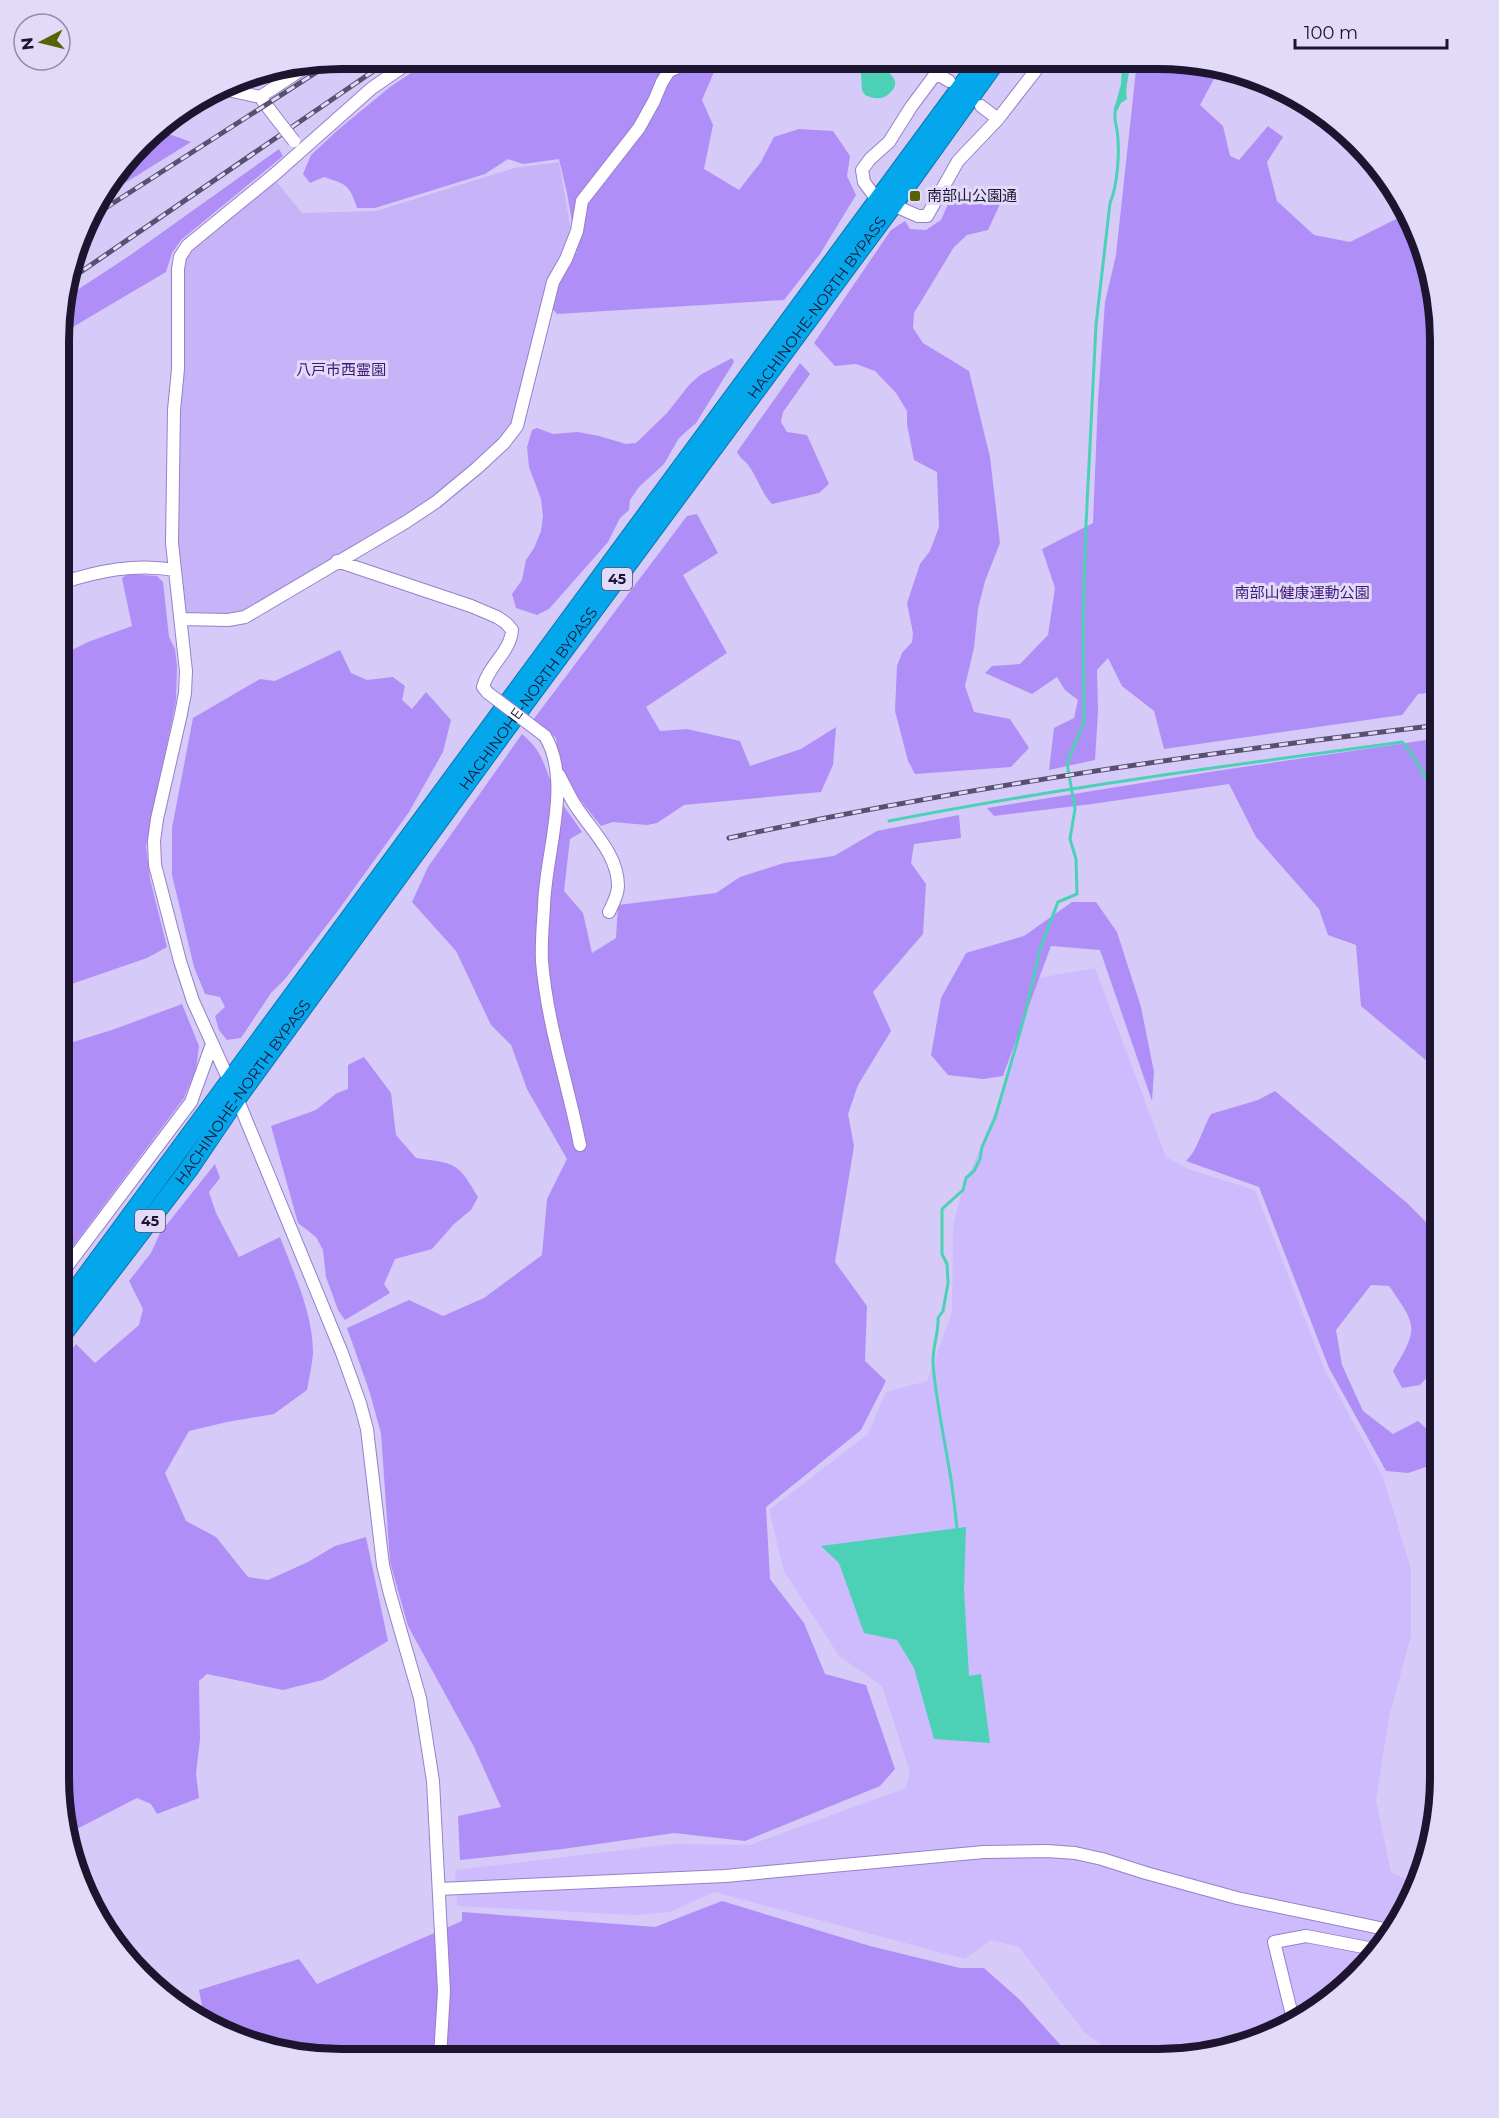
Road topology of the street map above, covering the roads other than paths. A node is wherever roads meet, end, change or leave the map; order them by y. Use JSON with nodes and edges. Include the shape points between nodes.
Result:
{"nodes":[{"id":1,"x":400,"y":69,"type":"edge"},
{"id":2,"x":674,"y":69,"type":"edge"},
{"id":3,"x":939,"y":69,"type":"edge"},
{"id":4,"x":975,"y":69,"type":"edge"},
{"id":5,"x":990,"y":69,"type":"edge"},
{"id":6,"x":1037,"y":69,"type":"edge"},
{"id":7,"x":297,"y":72,"type":"edge"},
{"id":8,"x":936,"y":73,"type":"junction"},
{"id":9,"x":949,"y":81,"type":"dead end"},
{"id":10,"x":234,"y":91,"type":"edge"},
{"id":11,"x":260,"y":97,"type":"junction"},
{"id":12,"x":981,"y":106,"type":"dead end"},
{"id":13,"x":998,"y":119,"type":"junction"},
{"id":14,"x":298,"y":145,"type":"junction"},
{"id":15,"x":886,"y":203,"type":"junction"},
{"id":16,"x":337,"y":561,"type":"junction"},
{"id":17,"x":175,"y":570,"type":"junction"},
{"id":18,"x":69,"y":580,"type":"edge"},
{"id":19,"x":181,"y":619,"type":"junction"},
{"id":20,"x":556,"y":768,"type":"junction"},
{"id":21,"x":609,"y":912,"type":"dead end"},
{"id":22,"x":212,"y":1044,"type":"junction"},
{"id":23,"x":234,"y":1090,"type":"junction"},
{"id":24,"x":580,"y":1145,"type":"dead end"},
{"id":25,"x":69,"y":1264,"type":"edge"},
{"id":26,"x":69,"y":1300,"type":"edge"},
{"id":27,"x":69,"y":1326,"type":"edge"},
{"id":28,"x":439,"y":1888,"type":"junction"},
{"id":29,"x":1383,"y":1929,"type":"edge"},
{"id":30,"x":1369,"y":1948,"type":"edge"},
{"id":31,"x":1292,"y":2014,"type":"edge"},
{"id":32,"x":441,"y":2049,"type":"edge"}],
"edges":[{"from":1,"to":14,"type":"street"},
{"from":2,"to":16,"type":"street","via":[[662,82],[639,128],[582,201],[577,231],[553,282],[514,433],[436,502]]},
{"from":3,"to":8,"type":"street"},
{"from":4,"to":15,"type":"highway","name":"HACHINOHE-NORTH BYPASS","number":"45"},
{"from":5,"to":15,"type":"highway","name":"HACHINOHE-NORTH BYPASS","number":"45"},
{"from":6,"to":13,"type":"street"},
{"from":7,"to":11,"type":"street"},
{"from":8,"to":9,"type":"street"},
{"from":8,"to":15,"type":"street","via":[[889,142],[862,170],[864,182]]},
{"from":10,"to":11,"type":"street"},
{"from":11,"to":14,"type":"street","bridge":true},
{"from":12,"to":13,"type":"street"},
{"from":13,"to":15,"type":"street","via":[[958,161],[927,216]]},
{"from":14,"to":17,"type":"street","via":[[187,246],[180,257],[174,410]]},
{"from":15,"to":23,"type":"highway","name":"HACHINOHE-NORTH BYPASS","number":"45"},
{"from":16,"to":19,"type":"street","via":[[245,617]]},
{"from":16,"to":20,"type":"street","bridge":true,"via":[[471,606],[506,623],[512,638],[483,687],[545,736]]},
{"from":17,"to":18,"type":"street","via":[[137,567]]},
{"from":17,"to":19,"type":"street"},
{"from":19,"to":22,"type":"street","via":[[185,693],[157,819],[155,865],[183,973]]},
{"from":20,"to":21,"type":"street","via":[[576,808],[612,862],[618,884]]},
{"from":20,"to":24,"type":"street","via":[[558,783],[544,902],[542,960],[548,1009]]},
{"from":22,"to":23,"type":"street"},
{"from":22,"to":25,"type":"street","via":[[190,1102]]},
{"from":23,"to":26,"type":"highway","name":"HACHINOHE-NORTH BYPASS","number":"45"},
{"from":23,"to":27,"type":"highway","name":"HACHINOHE-NORTH BYPASS","number":"45","via":[[189,1169]]},
{"from":23,"to":28,"type":"street","via":[[360,1403],[367,1430],[383,1565],[429,1744]]},
{"from":28,"to":29,"type":"street","via":[[725,1876],[984,1852],[1047,1851],[1102,1859],[1237,1898]]},
{"from":28,"to":32,"type":"street","via":[[444,1991]]},
{"from":30,"to":31,"type":"street","via":[[1306,1936],[1274,1942]]}]}
